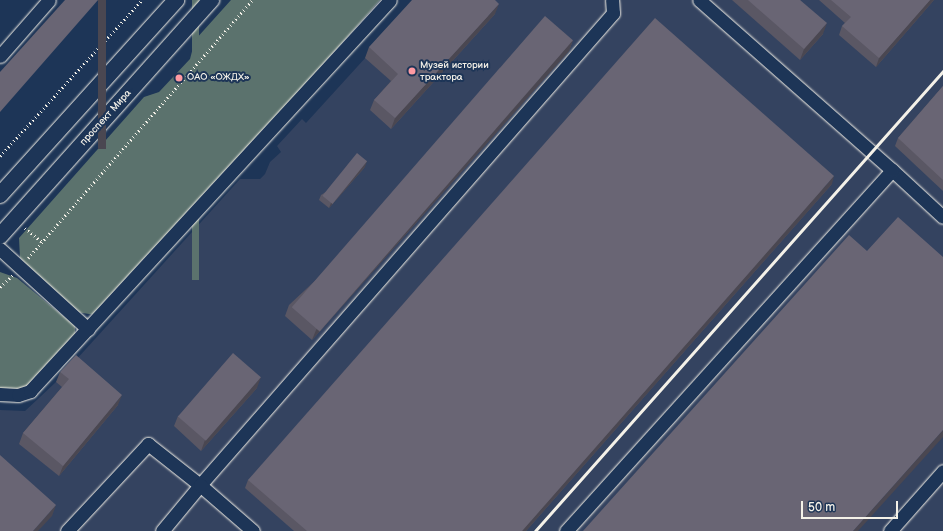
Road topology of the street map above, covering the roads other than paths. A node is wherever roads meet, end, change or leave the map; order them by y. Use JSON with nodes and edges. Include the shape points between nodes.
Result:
{"nodes":[{"id":1,"x":50,"y":0,"type":"edge"},
{"id":2,"x":176,"y":0,"type":"edge"},
{"id":3,"x":211,"y":0,"type":"edge"},
{"id":4,"x":390,"y":0,"type":"edge"},
{"id":5,"x":612,"y":0,"type":"edge"},
{"id":6,"x":699,"y":0,"type":"edge"},
{"id":7,"x":0,"y":56,"type":"edge"},
{"id":8,"x":892,"y":170,"type":"junction"},
{"id":9,"x":0,"y":196,"type":"edge"},
{"id":10,"x":943,"y":217,"type":"edge"},
{"id":11,"x":0,"y":236,"type":"edge"},
{"id":12,"x":0,"y":249,"type":"edge"},
{"id":13,"x":88,"y":329,"type":"junction"},
{"id":14,"x":0,"y":394,"type":"edge"},
{"id":15,"x":943,"y":471,"type":"edge"},
{"id":16,"x":200,"y":485,"type":"junction"},
{"id":17,"x":68,"y":531,"type":"edge"},
{"id":18,"x":162,"y":531,"type":"edge"},
{"id":19,"x":253,"y":531,"type":"edge"},
{"id":20,"x":566,"y":531,"type":"edge"},
{"id":21,"x":890,"y":531,"type":"edge"}],
"edges":[{"from":1,"to":7,"type":"lane"},
{"from":2,"to":9,"type":"main road"},
{"from":3,"to":11,"type":"main road","name":"проспект Мира"},
{"from":4,"to":13,"type":"lane"},
{"from":5,"to":16,"type":"lane","via":[[614,13]]},
{"from":6,"to":8,"type":"lane"},
{"from":8,"to":10,"type":"lane"},
{"from":8,"to":20,"type":"lane"},
{"from":12,"to":13,"type":"lane"},
{"from":13,"to":14,"type":"lane","via":[[30,391],[18,395]]},
{"from":15,"to":21,"type":"lane"},
{"from":16,"to":17,"type":"lane","via":[[148,444]]},
{"from":16,"to":18,"type":"lane"},
{"from":16,"to":19,"type":"lane"}]}
